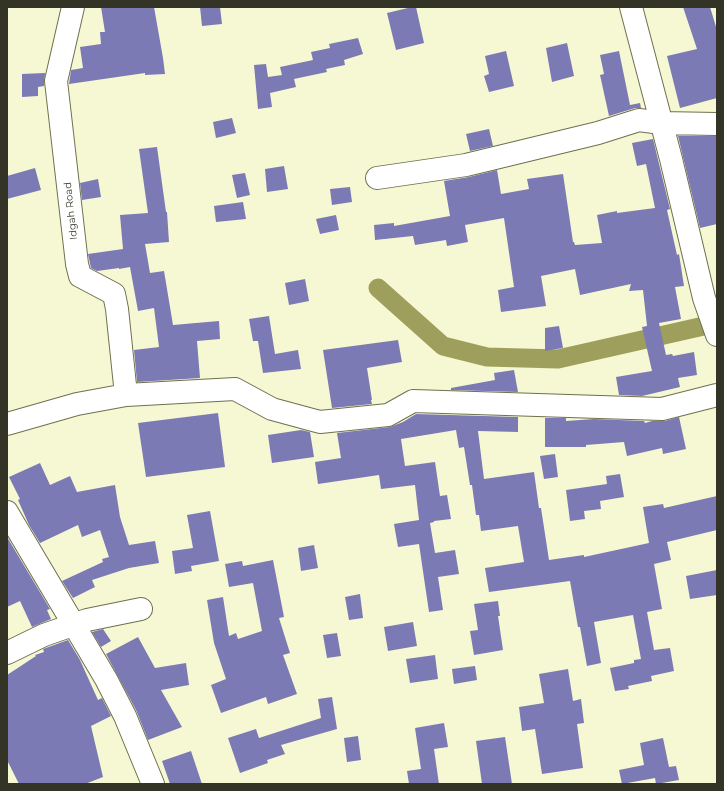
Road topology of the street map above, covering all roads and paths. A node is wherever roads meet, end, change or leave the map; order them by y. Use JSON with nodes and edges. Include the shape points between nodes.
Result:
{"nodes":[{"id":1,"x":73,"y":7,"type":"edge"},
{"id":2,"x":631,"y":7,"type":"edge"},
{"id":3,"x":661,"y":123,"type":"junction"},
{"id":4,"x":717,"y":124,"type":"edge"},
{"id":5,"x":377,"y":178,"type":"dead end"},
{"id":6,"x":717,"y":335,"type":"edge"},
{"id":7,"x":126,"y":395,"type":"junction"},
{"id":8,"x":717,"y":395,"type":"edge"},
{"id":9,"x":7,"y":424,"type":"edge"},
{"id":10,"x":7,"y":512,"type":"edge"},
{"id":11,"x":141,"y":609,"type":"dead end"},
{"id":12,"x":73,"y":624,"type":"junction"},
{"id":13,"x":7,"y":653,"type":"edge"},
{"id":14,"x":154,"y":784,"type":"edge"}],
"edges":[{"from":1,"to":7,"type":"street","name":"Idgah Road","via":[[56,81],[77,264],[80,276],[114,294]]},
{"from":2,"to":3,"type":"street"},
{"from":3,"to":4,"type":"street"},
{"from":3,"to":5,"type":"street","via":[[638,120],[598,133],[466,164]]},
{"from":3,"to":6,"type":"street","via":[[704,298]]},
{"from":7,"to":8,"type":"street","via":[[235,389],[272,409],[320,422],[388,415],[413,401],[662,409]]},
{"from":7,"to":9,"type":"street","via":[[77,404]]},
{"from":10,"to":12,"type":"street"},
{"from":11,"to":12,"type":"street"},
{"from":12,"to":13,"type":"street"},
{"from":12,"to":14,"type":"street","via":[[122,710]]}]}
